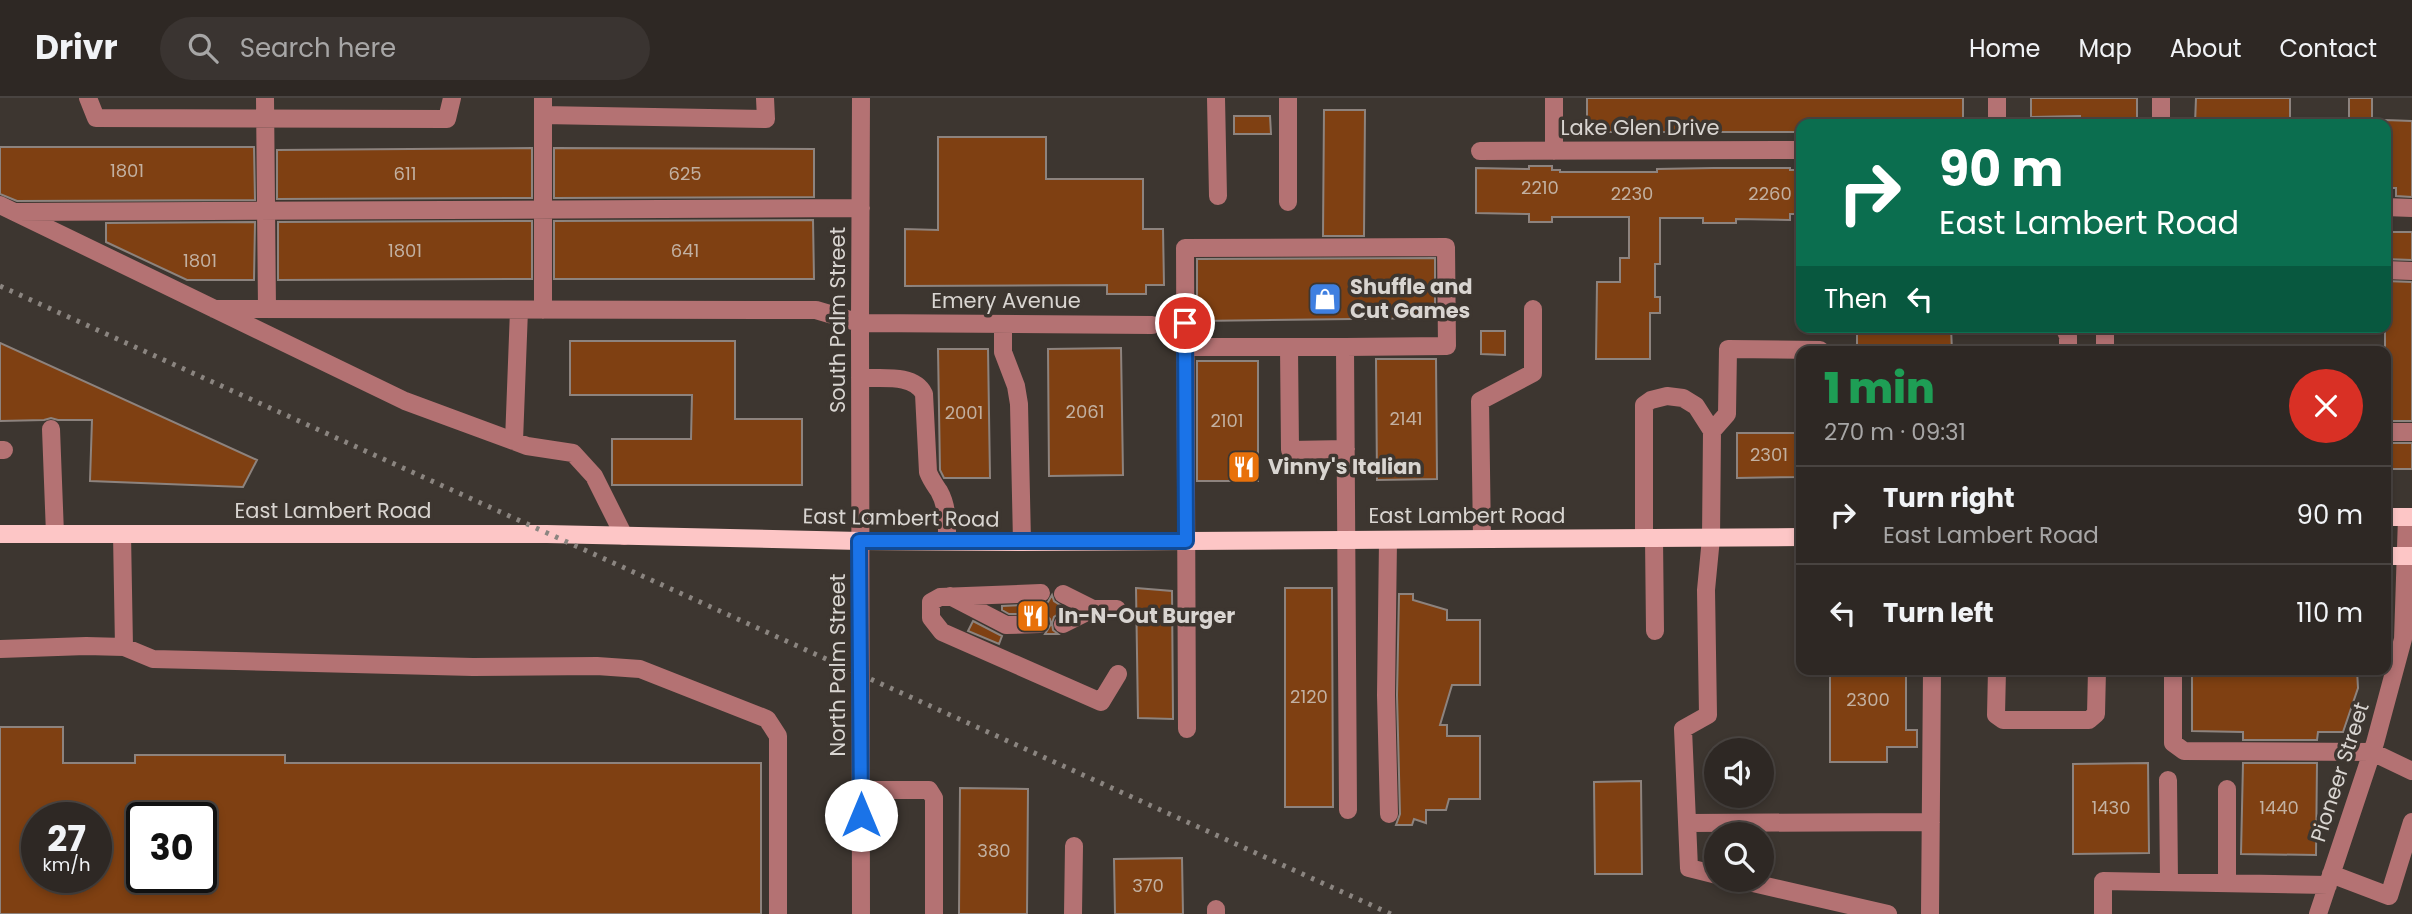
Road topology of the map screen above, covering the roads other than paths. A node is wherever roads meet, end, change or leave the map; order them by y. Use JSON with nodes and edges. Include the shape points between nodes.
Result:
{"nodes":[{"id":1,"x":88,"y":98,"type":"edge"},
{"id":2,"x":265,"y":98,"type":"edge"},
{"id":3,"x":452,"y":98,"type":"edge"},
{"id":4,"x":765,"y":98,"type":"edge"},
{"id":5,"x":861,"y":98,"type":"edge"},
{"id":6,"x":1216,"y":98,"type":"edge"},
{"id":7,"x":1288,"y":98,"type":"edge"},
{"id":8,"x":1554,"y":98,"type":"edge"},
{"id":9,"x":1997,"y":98,"type":"edge"},
{"id":10,"x":2161,"y":98,"type":"edge"},
{"id":11,"x":543,"y":107,"type":"edge"},
{"id":12,"x":265,"y":119,"type":"junction"},
{"id":13,"x":1997,"y":119,"type":"edge"},
{"id":14,"x":2161,"y":119,"type":"edge"},
{"id":15,"x":1796,"y":150,"type":"edge"},
{"id":16,"x":1480,"y":151,"type":"dead end"},
{"id":17,"x":1555,"y":151,"type":"junction"},
{"id":18,"x":1218,"y":196,"type":"dead end"},
{"id":19,"x":1288,"y":202,"type":"dead end"},
{"id":20,"x":2391,"y":207,"type":"edge"},
{"id":21,"x":861,"y":208,"type":"junction"},
{"id":22,"x":2412,"y":208,"type":"edge"},
{"id":23,"x":7,"y":209,"type":"edge"},
{"id":24,"x":544,"y":210,"type":"junction"},
{"id":25,"x":266,"y":211,"type":"junction"},
{"id":26,"x":2391,"y":271,"type":"edge"},
{"id":27,"x":2412,"y":271,"type":"edge"},
{"id":28,"x":214,"y":309,"type":"junction"},
{"id":29,"x":267,"y":309,"type":"junction"},
{"id":30,"x":1533,"y":309,"type":"dead end"},
{"id":31,"x":519,"y":310,"type":"junction"},
{"id":32,"x":543,"y":310,"type":"junction"},
{"id":33,"x":859,"y":323,"type":"junction"},
{"id":34,"x":1003,"y":324,"type":"junction"},
{"id":35,"x":1152,"y":325,"type":"dead end"},
{"id":36,"x":1185,"y":347,"type":"junction"},
{"id":37,"x":1289,"y":347,"type":"junction"},
{"id":38,"x":1345,"y":347,"type":"junction"},
{"id":39,"x":1796,"y":350,"type":"edge"},
{"id":40,"x":860,"y":377,"type":"junction"},
{"id":41,"x":51,"y":429,"type":"dead end"},
{"id":42,"x":1712,"y":431,"type":"junction"},
{"id":43,"x":2391,"y":432,"type":"edge"},
{"id":44,"x":2412,"y":432,"type":"edge"},
{"id":45,"x":514,"y":441,"type":"junction"},
{"id":46,"x":1346,"y":449,"type":"junction"},
{"id":47,"x":2391,"y":517,"type":"edge"},
{"id":48,"x":2410,"y":517,"type":"edge"},
{"id":49,"x":0,"y":534,"type":"edge"},
{"id":50,"x":55,"y":534,"type":"junction"},
{"id":51,"x":122,"y":534,"type":"junction"},
{"id":52,"x":624,"y":536,"type":"junction"},
{"id":53,"x":1796,"y":537,"type":"edge"},
{"id":54,"x":1649,"y":538,"type":"junction"},
{"id":55,"x":1711,"y":538,"type":"junction"},
{"id":56,"x":1482,"y":539,"type":"junction"},
{"id":57,"x":1346,"y":540,"type":"junction"},
{"id":58,"x":1388,"y":540,"type":"junction"},
{"id":59,"x":859,"y":541,"type":"junction"},
{"id":60,"x":947,"y":541,"type":"junction"},
{"id":61,"x":1186,"y":541,"type":"junction"},
{"id":62,"x":1022,"y":542,"type":"junction"},
{"id":63,"x":2391,"y":556,"type":"edge"},
{"id":64,"x":2409,"y":556,"type":"edge"},
{"id":65,"x":1041,"y":593,"type":"dead end"},
{"id":66,"x":1063,"y":594,"type":"dead end"},
{"id":67,"x":950,"y":596,"type":"junction"},
{"id":68,"x":1093,"y":609,"type":"junction"},
{"id":69,"x":1117,"y":609,"type":"dead end"},
{"id":70,"x":1040,"y":624,"type":"dead end"},
{"id":71,"x":1063,"y":624,"type":"dead end"},
{"id":72,"x":1655,"y":631,"type":"dead end"},
{"id":73,"x":124,"y":647,"type":"junction"},
{"id":74,"x":0,"y":649,"type":"edge"},
{"id":75,"x":1118,"y":674,"type":"dead end"},
{"id":76,"x":1933,"y":675,"type":"edge"},
{"id":77,"x":1997,"y":675,"type":"edge"},
{"id":78,"x":2097,"y":675,"type":"edge"},
{"id":79,"x":2173,"y":675,"type":"edge"},
{"id":80,"x":1186,"y":729,"type":"dead end"},
{"id":81,"x":2372,"y":752,"type":"junction"},
{"id":82,"x":2412,"y":771,"type":"edge"},
{"id":83,"x":2168,"y":780,"type":"dead end"},
{"id":84,"x":2227,"y":789,"type":"dead end"},
{"id":85,"x":861,"y":790,"type":"junction"},
{"id":86,"x":1349,"y":810,"type":"dead end"},
{"id":87,"x":1389,"y":814,"type":"dead end"},
{"id":88,"x":1931,"y":822,"type":"junction"},
{"id":89,"x":2412,"y":822,"type":"edge"},
{"id":90,"x":1687,"y":823,"type":"junction"},
{"id":91,"x":1074,"y":846,"type":"dead end"},
{"id":92,"x":1704,"y":872,"type":"edge"},
{"id":93,"x":2330,"y":879,"type":"junction"},
{"id":94,"x":2169,"y":882,"type":"junction"},
{"id":95,"x":2227,"y":883,"type":"junction"},
{"id":96,"x":1774,"y":888,"type":"edge"},
{"id":97,"x":778,"y":914,"type":"edge"},
{"id":98,"x":861,"y":914,"type":"edge"},
{"id":99,"x":934,"y":914,"type":"edge"},
{"id":100,"x":1073,"y":914,"type":"edge"},
{"id":101,"x":1888,"y":914,"type":"edge"},
{"id":102,"x":1930,"y":914,"type":"edge"},
{"id":103,"x":2103,"y":914,"type":"edge"},
{"id":104,"x":2318,"y":914,"type":"edge"}],
"edges":[{"from":1,"to":12,"type":"street","via":[[96,118]]},
{"from":2,"to":12,"type":"street"},
{"from":3,"to":12,"type":"street","via":[[447,119]]},
{"from":4,"to":11,"type":"street","via":[[766,119]]},
{"from":5,"to":21,"type":"street","name":"South Palm Street"},
{"from":6,"to":18,"type":"street"},
{"from":7,"to":19,"type":"street"},
{"from":8,"to":17,"type":"street"},
{"from":9,"to":13,"type":"street"},
{"from":10,"to":14,"type":"street"},
{"from":11,"to":24,"type":"street"},
{"from":12,"to":25,"type":"street"},
{"from":15,"to":17,"type":"street","name":"Lake Glen Drive"},
{"from":16,"to":17,"type":"street","name":"Lake Glen Drive"},
{"from":20,"to":22,"type":"street"},
{"from":21,"to":24,"type":"street"},
{"from":21,"to":33,"type":"street","name":"South Palm Street"},
{"from":23,"to":25,"type":"street"},
{"from":23,"to":28,"type":"street"},
{"from":24,"to":25,"type":"street"},
{"from":24,"to":32,"type":"street"},
{"from":25,"to":29,"type":"street"},
{"from":26,"to":27,"type":"street"},
{"from":28,"to":29,"type":"street","name":"Emery Avenue"},
{"from":28,"to":45,"type":"street","via":[[405,401]]},
{"from":29,"to":31,"type":"street","name":"Emery Avenue"},
{"from":30,"to":56,"type":"street","via":[[1533,373],[1480,401]]},
{"from":31,"to":32,"type":"street","name":"Emery Avenue"},
{"from":31,"to":45,"type":"street"},
{"from":32,"to":33,"type":"street","name":"Emery Avenue","via":[[816,310]]},
{"from":33,"to":34,"type":"street","name":"Emery Avenue"},
{"from":33,"to":40,"type":"street","name":"South Palm Street"},
{"from":34,"to":35,"type":"street","name":"Emery Avenue"},
{"from":34,"to":62,"type":"street","via":[[1003,352],[1019,404]]},
{"from":36,"to":37,"type":"street"},
{"from":36,"to":38,"type":"street","via":[[1185,248],[1446,247],[1447,346]]},
{"from":36,"to":61,"type":"street"},
{"from":37,"to":38,"type":"street"},
{"from":37,"to":46,"type":"street","via":[[1290,450]]},
{"from":38,"to":46,"type":"street"},
{"from":39,"to":42,"type":"street","via":[[1728,349],[1727,414]]},
{"from":40,"to":59,"type":"street","name":"South Palm Street"},
{"from":40,"to":60,"type":"street","via":[[920,386],[928,472],[948,513]]},
{"from":41,"to":50,"type":"street"},
{"from":42,"to":54,"type":"street","via":[[1696,406],[1683,398],[1667,396],[1644,405]]},
{"from":42,"to":55,"type":"street"},
{"from":43,"to":44,"type":"street"},
{"from":45,"to":52,"type":"street","via":[[573,453],[594,476]]},
{"from":46,"to":57,"type":"street"},
{"from":47,"to":48,"type":"main road"},
{"from":48,"to":64,"type":"street","name":"Pioneer Street"},
{"from":49,"to":50,"type":"main road","name":"East Lambert Road"},
{"from":50,"to":51,"type":"main road","name":"East Lambert Road"},
{"from":51,"to":52,"type":"main road","name":"East Lambert Road"},
{"from":51,"to":73,"type":"street"},
{"from":52,"to":59,"type":"main road","name":"East Lambert Road"},
{"from":53,"to":55,"type":"main road","name":"East Lambert Road"},
{"from":54,"to":55,"type":"main road","name":"East Lambert Road"},
{"from":54,"to":56,"type":"main road","name":"East Lambert Road"},
{"from":54,"to":72,"type":"street"},
{"from":55,"to":90,"type":"street","via":[[1706,590],[1708,715],[1683,729]]},
{"from":56,"to":58,"type":"main road","name":"East Lambert Road"},
{"from":57,"to":58,"type":"main road","name":"East Lambert Road"},
{"from":57,"to":61,"type":"main road","name":"East Lambert Road"},
{"from":57,"to":86,"type":"street"},
{"from":58,"to":87,"type":"street"},
{"from":59,"to":60,"type":"main road","name":"East Lambert Road"},
{"from":59,"to":85,"type":"street","name":"North Palm Street"},
{"from":60,"to":62,"type":"main road","name":"East Lambert Road"},
{"from":61,"to":62,"type":"main road","name":"East Lambert Road"},
{"from":61,"to":80,"type":"street"},
{"from":63,"to":64,"type":"main road"},
{"from":64,"to":81,"type":"street","name":"Pioneer Street","via":[[2403,639]]},
{"from":65,"to":67,"type":"street"},
{"from":66,"to":68,"type":"street"},
{"from":67,"to":70,"type":"street","via":[[1006,625]]},
{"from":67,"to":75,"type":"street","via":[[931,602],[931,618],[942,632],[1101,702]]},
{"from":68,"to":69,"type":"street"},
{"from":68,"to":71,"type":"street"},
{"from":73,"to":74,"type":"street"},
{"from":73,"to":97,"type":"street","via":[[153,659],[640,669],[767,719],[778,736]]},
{"from":76,"to":88,"type":"street"},
{"from":77,"to":78,"type":"street","via":[[1996,715],[2003,720],[2089,720],[2096,714]]},
{"from":79,"to":81,"type":"street","via":[[2173,743],[2184,751]]},
{"from":81,"to":82,"type":"street"},
{"from":81,"to":93,"type":"street","name":"Pioneer Street"},
{"from":83,"to":94,"type":"street"},
{"from":84,"to":95,"type":"street"},
{"from":85,"to":98,"type":"street","name":"North Palm Street"},
{"from":85,"to":99,"type":"street","via":[[929,790],[934,798]]},
{"from":88,"to":90,"type":"street"},
{"from":88,"to":102,"type":"street"},
{"from":89,"to":93,"type":"street","via":[[2389,896]]},
{"from":90,"to":92,"type":"street","via":[[1689,869]]},
{"from":91,"to":100,"type":"street"},
{"from":93,"to":95,"type":"street"},
{"from":93,"to":104,"type":"street","name":"Pioneer Street"},
{"from":94,"to":95,"type":"street"},
{"from":94,"to":103,"type":"street","via":[[2103,881]]},
{"from":96,"to":101,"type":"street"}]}
